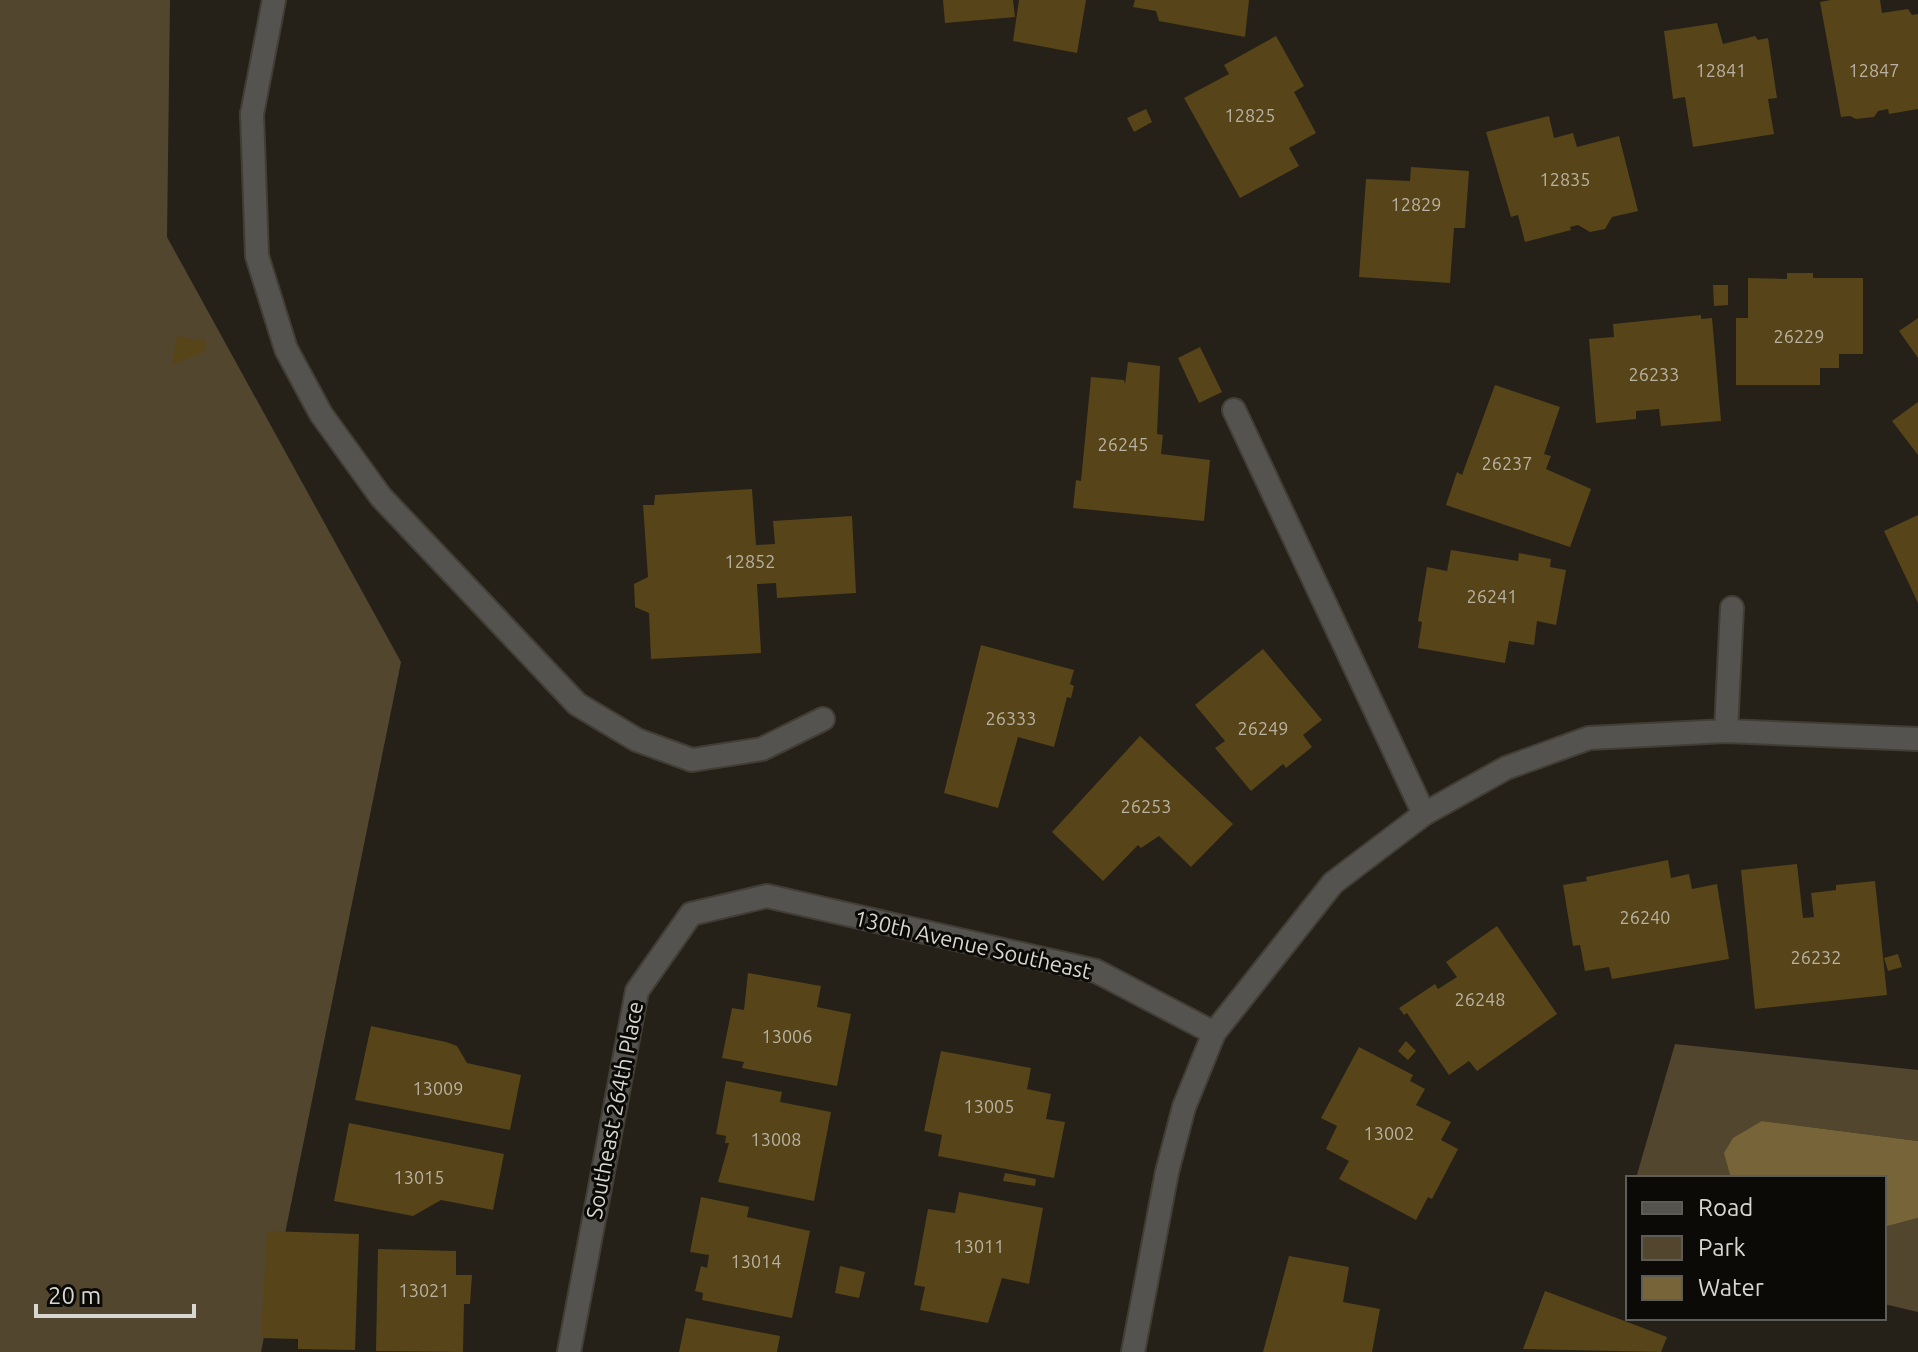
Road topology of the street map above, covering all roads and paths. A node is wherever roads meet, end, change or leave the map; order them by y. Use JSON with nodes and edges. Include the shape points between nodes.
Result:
{"nodes":[{"id":1,"x":274,"y":0,"type":"edge"},
{"id":2,"x":1234,"y":410,"type":"dead end"},
{"id":3,"x":1732,"y":608,"type":"dead end"},
{"id":4,"x":823,"y":719,"type":"dead end"},
{"id":5,"x":1726,"y":731,"type":"junction"},
{"id":6,"x":1918,"y":739,"type":"edge"},
{"id":7,"x":1424,"y":814,"type":"junction"},
{"id":8,"x":767,"y":896,"type":"joint"},
{"id":9,"x":1214,"y":1033,"type":"junction"},
{"id":10,"x":569,"y":1352,"type":"edge"},
{"id":11,"x":1133,"y":1352,"type":"edge"}],
"edges":[{"from":1,"to":4,"type":"street","via":[[252,114],[257,256],[286,349],[321,414],[381,497],[577,704],[637,740],[692,760],[762,749]]},
{"from":2,"to":7,"type":"street"},
{"from":3,"to":5,"type":"street"},
{"from":5,"to":6,"type":"street"},
{"from":5,"to":7,"type":"street","via":[[1589,738],[1506,768]]},
{"from":7,"to":9,"type":"street","via":[[1333,883]]},
{"from":8,"to":9,"type":"street","name":"130th Avenue Southeast","via":[[1096,971]]},
{"from":8,"to":10,"type":"street","name":"Southeast 264th Place","via":[[691,914],[637,991]]},
{"from":9,"to":11,"type":"street","via":[[1184,1107],[1167,1172]]}]}
